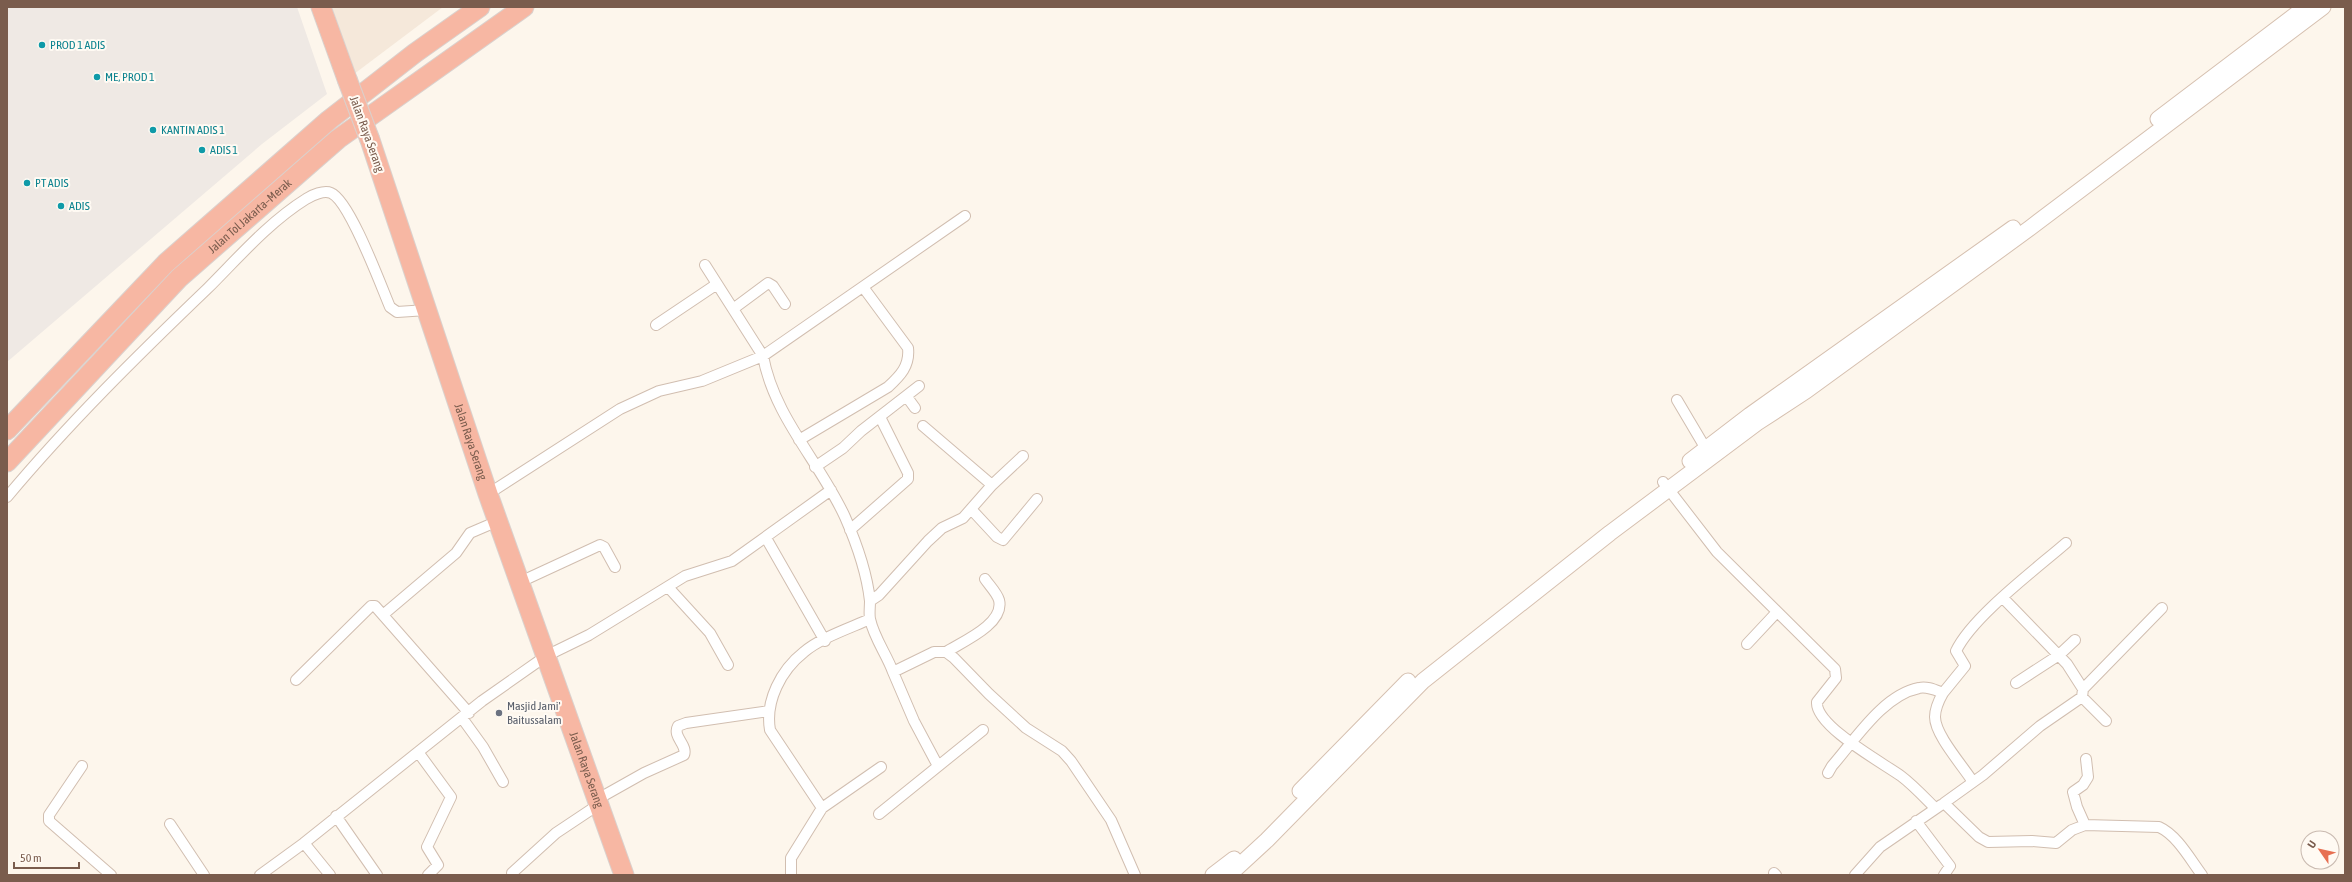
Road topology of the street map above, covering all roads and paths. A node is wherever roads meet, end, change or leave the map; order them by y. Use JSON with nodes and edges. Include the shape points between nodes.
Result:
{"nodes":[{"id":1,"x":321,"y":7,"type":"edge"},
{"id":2,"x":480,"y":7,"type":"edge"},
{"id":3,"x":524,"y":7,"type":"edge"},
{"id":4,"x":2305,"y":7,"type":"edge"},
{"id":5,"x":2323,"y":7,"type":"edge"},
{"id":6,"x":965,"y":216,"type":"dead end"},
{"id":7,"x":704,"y":265,"type":"dead end"},
{"id":8,"x":717,"y":284,"type":"junction"},
{"id":9,"x":863,"y":287,"type":"junction"},
{"id":10,"x":785,"y":304,"type":"dead end"},
{"id":11,"x":733,"y":309,"type":"junction"},
{"id":12,"x":427,"y":310,"type":"junction"},
{"id":13,"x":656,"y":325,"type":"dead end"},
{"id":14,"x":763,"y":356,"type":"junction"},
{"id":15,"x":919,"y":386,"type":"dead end"},
{"id":16,"x":907,"y":397,"type":"junction"},
{"id":17,"x":1677,"y":400,"type":"dead end"},
{"id":18,"x":915,"y":408,"type":"dead end"},
{"id":19,"x":880,"y":417,"type":"junction"},
{"id":20,"x":923,"y":426,"type":"dead end"},
{"id":21,"x":7,"y":430,"type":"edge"},
{"id":22,"x":799,"y":440,"type":"junction"},
{"id":23,"x":1706,"y":448,"type":"junction"},
{"id":24,"x":1023,"y":456,"type":"dead end"},
{"id":25,"x":7,"y":462,"type":"edge"},
{"id":26,"x":816,"y":467,"type":"junction"},
{"id":27,"x":992,"y":485,"type":"junction"},
{"id":28,"x":1666,"y":486,"type":"junction"},
{"id":29,"x":832,"y":490,"type":"junction"},
{"id":30,"x":488,"y":494,"type":"junction"},
{"id":31,"x":7,"y":497,"type":"edge"},
{"id":32,"x":1037,"y":499,"type":"dead end"},
{"id":33,"x":971,"y":509,"type":"junction"},
{"id":34,"x":498,"y":521,"type":"junction"},
{"id":35,"x":850,"y":530,"type":"junction"},
{"id":36,"x":766,"y":538,"type":"junction"},
{"id":37,"x":2066,"y":543,"type":"dead end"},
{"id":38,"x":615,"y":568,"type":"dead end"},
{"id":39,"x":985,"y":579,"type":"dead end"},
{"id":40,"x":520,"y":582,"type":"junction"},
{"id":41,"x":668,"y":586,"type":"junction"},
{"id":42,"x":2003,"y":598,"type":"junction"},
{"id":43,"x":870,"y":601,"type":"junction"},
{"id":44,"x":2162,"y":608,"type":"dead end"},
{"id":45,"x":1777,"y":612,"type":"junction"},
{"id":46,"x":384,"y":614,"type":"junction"},
{"id":47,"x":870,"y":619,"type":"junction"},
{"id":48,"x":2074,"y":640,"type":"dead end"},
{"id":49,"x":825,"y":641,"type":"junction"},
{"id":50,"x":1747,"y":644,"type":"dead end"},
{"id":51,"x":946,"y":652,"type":"junction"},
{"id":52,"x":2059,"y":655,"type":"junction"},
{"id":53,"x":546,"y":656,"type":"junction"},
{"id":54,"x":728,"y":665,"type":"dead end"},
{"id":55,"x":893,"y":672,"type":"junction"},
{"id":56,"x":296,"y":680,"type":"dead end"},
{"id":57,"x":2016,"y":683,"type":"dead end"},
{"id":58,"x":1943,"y":693,"type":"junction"},
{"id":59,"x":2082,"y":693,"type":"junction"},
{"id":60,"x":769,"y":711,"type":"junction"},
{"id":61,"x":466,"y":716,"type":"junction"},
{"id":62,"x":2106,"y":721,"type":"dead end"},
{"id":63,"x":982,"y":730,"type":"dead end"},
{"id":64,"x":1852,"y":743,"type":"junction"},
{"id":65,"x":418,"y":752,"type":"junction"},
{"id":66,"x":2086,"y":758,"type":"dead end"},
{"id":67,"x":82,"y":766,"type":"dead end"},
{"id":68,"x":938,"y":766,"type":"junction"},
{"id":69,"x":881,"y":767,"type":"dead end"},
{"id":70,"x":1828,"y":773,"type":"dead end"},
{"id":71,"x":503,"y":782,"type":"dead end"},
{"id":72,"x":1973,"y":782,"type":"junction"},
{"id":73,"x":597,"y":802,"type":"junction"},
{"id":74,"x":1940,"y":805,"type":"junction"},
{"id":75,"x":822,"y":808,"type":"junction"},
{"id":76,"x":880,"y":814,"type":"dead end"},
{"id":77,"x":336,"y":816,"type":"junction"},
{"id":78,"x":1916,"y":821,"type":"junction"},
{"id":79,"x":170,"y":824,"type":"dead end"},
{"id":80,"x":2085,"y":825,"type":"junction"},
{"id":81,"x":304,"y":843,"type":"junction"},
{"id":82,"x":512,"y":873,"type":"dead end"},
{"id":83,"x":111,"y":875,"type":"edge"},
{"id":84,"x":204,"y":875,"type":"edge"},
{"id":85,"x":260,"y":875,"type":"edge"},
{"id":86,"x":330,"y":875,"type":"edge"},
{"id":87,"x":377,"y":875,"type":"edge"},
{"id":88,"x":428,"y":875,"type":"edge"},
{"id":89,"x":624,"y":875,"type":"edge"},
{"id":90,"x":791,"y":875,"type":"edge"},
{"id":91,"x":1135,"y":875,"type":"edge"},
{"id":92,"x":1213,"y":875,"type":"edge"},
{"id":93,"x":1229,"y":875,"type":"edge"},
{"id":94,"x":1854,"y":875,"type":"edge"},
{"id":95,"x":1944,"y":875,"type":"edge"},
{"id":96,"x":2202,"y":875,"type":"edge"}],
"edges":[{"from":1,"to":12,"type":"highway","name":"Jalan Raya Serang","bridge":true,"via":[[370,140]]},
{"from":2,"to":21,"type":"highway","name":"Jalan Tol Jakarta–Merak","via":[[415,53],[329,120],[166,263]]},
{"from":3,"to":25,"type":"highway","name":"Jalan Tol Jakarta–Merak","via":[[338,139],[185,272]]},
{"from":4,"to":23,"type":"street","via":[[2041,208]]},
{"from":5,"to":28,"type":"street","via":[[2030,228],[1806,391]]},
{"from":6,"to":9,"type":"street"},
{"from":7,"to":8,"type":"street"},
{"from":8,"to":11,"type":"street"},
{"from":8,"to":13,"type":"street"},
{"from":9,"to":14,"type":"street"},
{"from":9,"to":22,"type":"street","via":[[908,348],[907,365],[888,387]]},
{"from":10,"to":11,"type":"street","via":[[768,283]]},
{"from":11,"to":14,"type":"street"},
{"from":12,"to":30,"type":"highway","name":"Jalan Raya Serang"},
{"from":12,"to":31,"type":"street","via":[[397,312],[390,308],[350,215],[340,200],[331,193],[323,192],[307,198],[265,233],[137,356]]},
{"from":14,"to":22,"type":"street","via":[[766,372],[780,407]]},
{"from":14,"to":30,"type":"street","via":[[702,381],[659,391],[620,409]]},
{"from":15,"to":16,"type":"street"},
{"from":16,"to":18,"type":"street"},
{"from":16,"to":19,"type":"street"},
{"from":17,"to":23,"type":"street"},
{"from":19,"to":26,"type":"street"},
{"from":19,"to":35,"type":"street","via":[[908,473],[908,479]]},
{"from":20,"to":27,"type":"street"},
{"from":22,"to":26,"type":"street"},
{"from":23,"to":28,"type":"street"},
{"from":24,"to":27,"type":"street"},
{"from":26,"to":29,"type":"street"},
{"from":27,"to":33,"type":"street"},
{"from":28,"to":45,"type":"street","via":[[1717,552]]},
{"from":28,"to":92,"type":"street","via":[[1601,528],[1416,674],[1255,839]]},
{"from":28,"to":93,"type":"street","via":[[1423,681],[1267,840]]},
{"from":29,"to":35,"type":"street"},
{"from":29,"to":36,"type":"street"},
{"from":30,"to":34,"type":"highway","name":"Jalan Raya Serang"},
{"from":32,"to":33,"type":"street","via":[[1003,540],[997,537]]},
{"from":33,"to":43,"type":"street","via":[[963,518],[937,532]]},
{"from":34,"to":40,"type":"highway","name":"Jalan Raya Serang"},
{"from":34,"to":46,"type":"street","via":[[470,533],[456,553]]},
{"from":35,"to":43,"type":"street"},
{"from":36,"to":41,"type":"street","via":[[732,561],[698,571]]},
{"from":36,"to":49,"type":"street"},
{"from":37,"to":42,"type":"street"},
{"from":38,"to":40,"type":"street","via":[[600,545]]},
{"from":39,"to":51,"type":"street","via":[[999,599],[999,606],[992,622]]},
{"from":40,"to":53,"type":"highway","name":"Jalan Raya Serang"},
{"from":41,"to":53,"type":"street","via":[[590,635]]},
{"from":41,"to":54,"type":"street","via":[[710,633]]},
{"from":42,"to":52,"type":"street"},
{"from":42,"to":58,"type":"street","via":[[1975,625],[1958,647],[1956,654],[1965,666]]},
{"from":43,"to":47,"type":"street"},
{"from":44,"to":59,"type":"street"},
{"from":45,"to":50,"type":"street"},
{"from":45,"to":64,"type":"street","via":[[1835,669],[1836,678],[1817,702],[1816,708]]},
{"from":46,"to":56,"type":"street","via":[[371,606]]},
{"from":46,"to":61,"type":"street"},
{"from":47,"to":49,"type":"street"},
{"from":47,"to":55,"type":"street"},
{"from":48,"to":52,"type":"street"},
{"from":49,"to":60,"type":"street","via":[[804,651],[792,664],[774,693]]},
{"from":51,"to":55,"type":"street","via":[[934,652]]},
{"from":51,"to":91,"type":"street","via":[[1026,728],[1062,751],[1071,760],[1110,820]]},
{"from":52,"to":57,"type":"street"},
{"from":52,"to":59,"type":"street"},
{"from":53,"to":61,"type":"street"},
{"from":53,"to":73,"type":"highway","name":"Jalan Raya Serang"},
{"from":55,"to":68,"type":"street","via":[[914,721]]},
{"from":58,"to":64,"type":"street","via":[[1930,688],[1920,688],[1894,698]]},
{"from":58,"to":72,"type":"street","via":[[1936,708],[1936,722],[1944,739]]},
{"from":59,"to":62,"type":"street"},
{"from":59,"to":72,"type":"street"},
{"from":60,"to":73,"type":"street","via":[[678,726],[676,734],[684,748],[684,755],[644,773]]},
{"from":60,"to":75,"type":"street","via":[[770,730]]},
{"from":61,"to":65,"type":"street"},
{"from":61,"to":71,"type":"street"},
{"from":63,"to":68,"type":"street"},
{"from":64,"to":70,"type":"street"},
{"from":64,"to":74,"type":"street"},
{"from":65,"to":77,"type":"street"},
{"from":65,"to":88,"type":"street","via":[[451,797],[428,841],[428,850],[438,865]]},
{"from":66,"to":80,"type":"street","via":[[2088,777],[2083,785],[2073,792],[2076,807]]},
{"from":67,"to":83,"type":"street","via":[[49,815],[49,821]]},
{"from":68,"to":76,"type":"street"},
{"from":69,"to":75,"type":"street"},
{"from":72,"to":74,"type":"street"},
{"from":73,"to":82,"type":"street","via":[[556,833]]},
{"from":73,"to":89,"type":"highway","name":"Jalan Raya Serang"},
{"from":74,"to":78,"type":"street"},
{"from":74,"to":80,"type":"street","via":[[1988,842],[2056,843],[2072,830]]},
{"from":75,"to":90,"type":"street","via":[[791,858]]},
{"from":77,"to":81,"type":"street"},
{"from":77,"to":87,"type":"street"},
{"from":78,"to":94,"type":"street","via":[[1880,847]]},
{"from":78,"to":95,"type":"street","via":[[1950,866]]},
{"from":79,"to":84,"type":"street"},
{"from":80,"to":96,"type":"street","via":[[2159,827],[2174,838]]},
{"from":81,"to":85,"type":"street"},
{"from":81,"to":86,"type":"street"}]}
